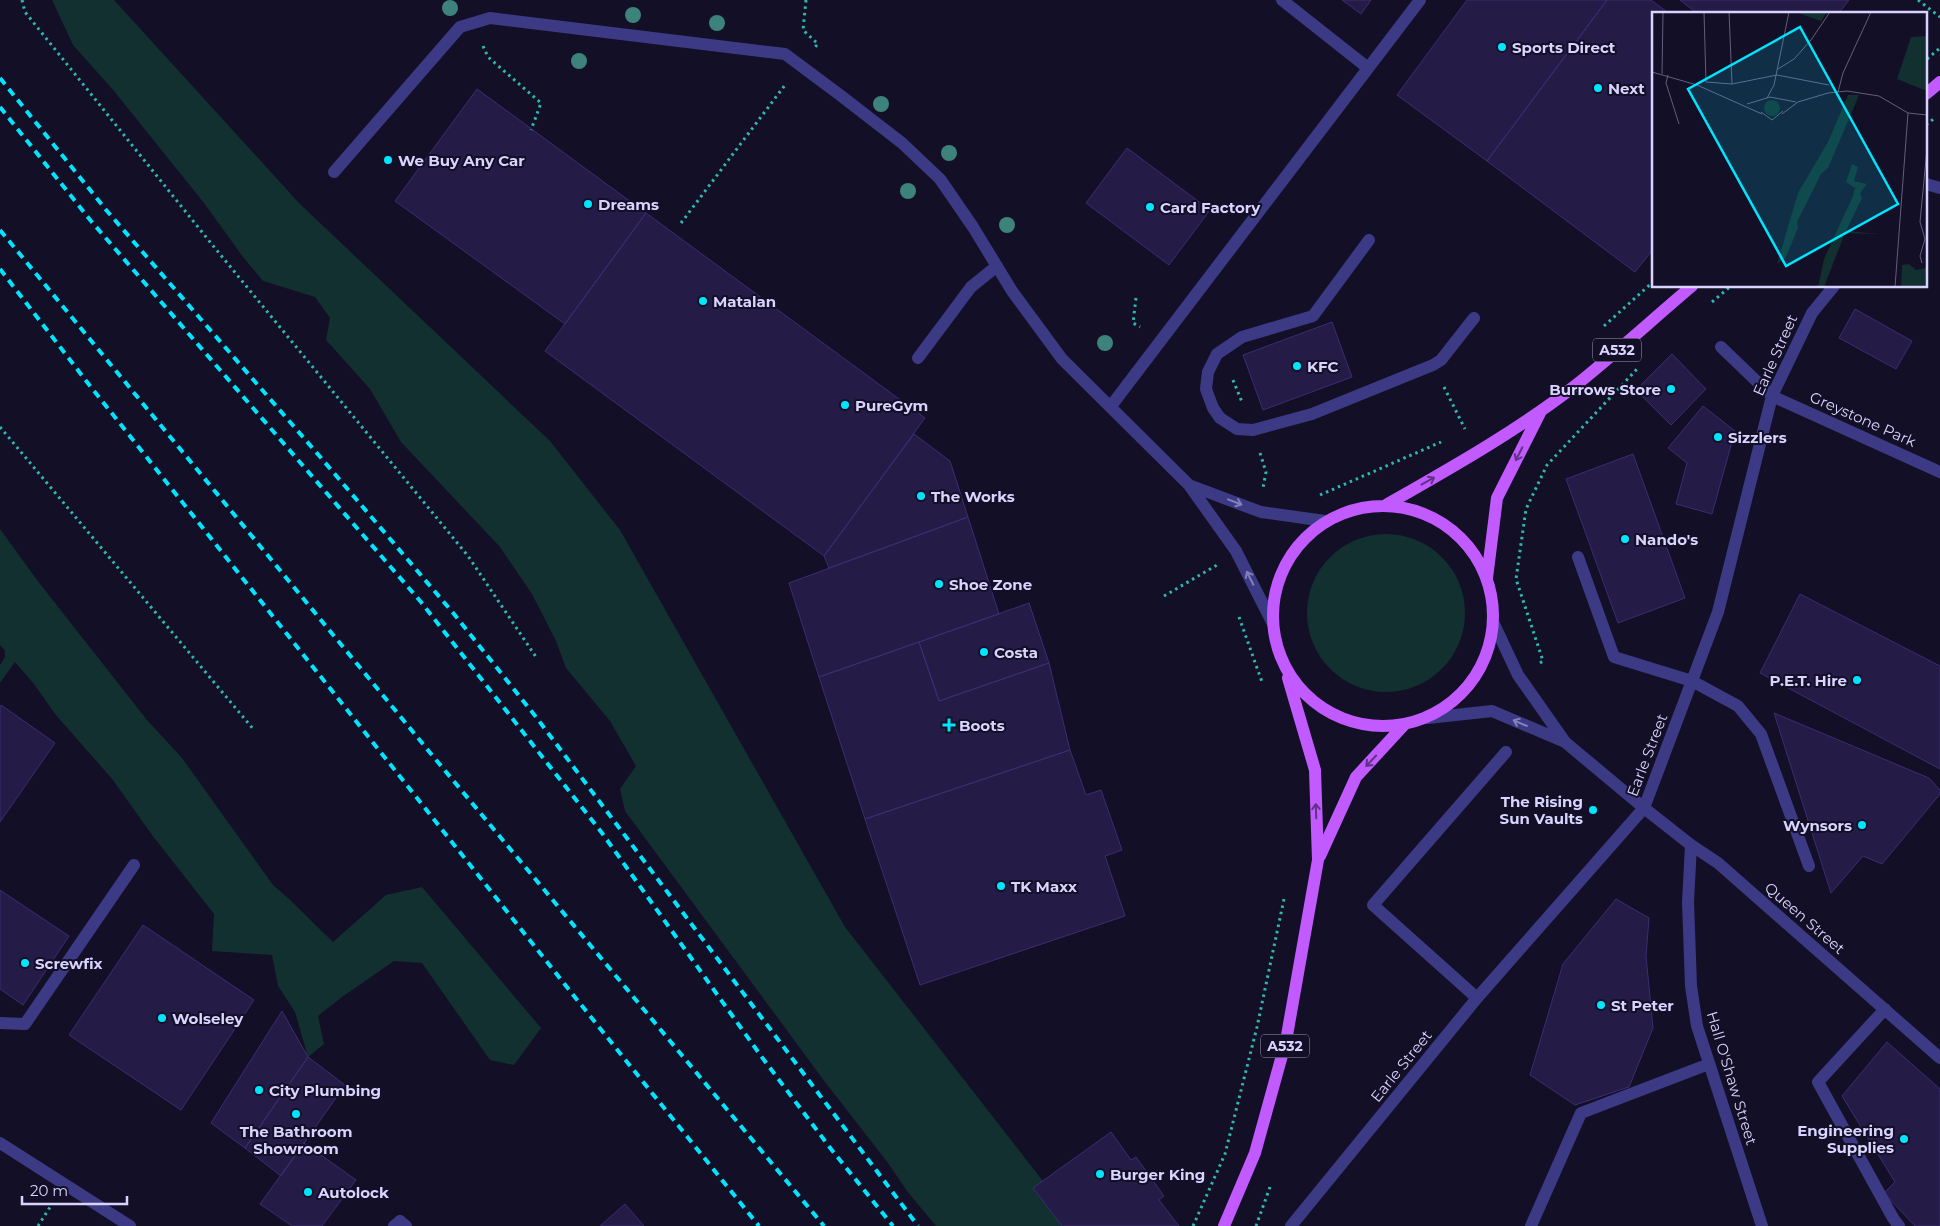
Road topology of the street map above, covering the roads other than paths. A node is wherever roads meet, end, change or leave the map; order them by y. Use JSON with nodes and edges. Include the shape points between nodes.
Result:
{"nodes":[{"id":1,"x":1282,"y":0,"type":"edge"},
{"id":2,"x":1420,"y":0,"type":"edge"},
{"id":3,"x":1368,"y":68,"type":"junction"},
{"id":4,"x":1940,"y":82,"type":"edge"},
{"id":5,"x":1928,"y":92,"type":"edge"},
{"id":6,"x":334,"y":172,"type":"dead end"},
{"id":7,"x":1369,"y":240,"type":"dead end"},
{"id":8,"x":997,"y":266,"type":"junction"},
{"id":9,"x":1690,"y":288,"type":"edge"},
{"id":10,"x":1832,"y":288,"type":"edge"},
{"id":11,"x":1474,"y":318,"type":"dead end"},
{"id":12,"x":1721,"y":347,"type":"dead end"},
{"id":13,"x":918,"y":358,"type":"dead end"},
{"id":14,"x":1772,"y":396,"type":"junction"},
{"id":15,"x":1111,"y":406,"type":"junction"},
{"id":16,"x":1541,"y":410,"type":"junction"},
{"id":17,"x":1940,"y":472,"type":"edge"},
{"id":18,"x":1190,"y":485,"type":"junction"},
{"id":19,"x":1386,"y":505,"type":"junction"},
{"id":20,"x":1325,"y":521,"type":"junction"},
{"id":21,"x":1578,"y":557,"type":"dead end"},
{"id":22,"x":1487,"y":578,"type":"junction"},
{"id":23,"x":1272,"y":622,"type":"junction"},
{"id":24,"x":1494,"y":624,"type":"junction"},
{"id":25,"x":1286,"y":671,"type":"junction"},
{"id":26,"x":1692,"y":681,"type":"junction"},
{"id":27,"x":1428,"y":718,"type":"junction"},
{"id":28,"x":1404,"y":725,"type":"junction"},
{"id":29,"x":1565,"y":742,"type":"junction"},
{"id":30,"x":1506,"y":752,"type":"dead end"},
{"id":31,"x":1644,"y":808,"type":"junction"},
{"id":32,"x":1691,"y":845,"type":"junction"},
{"id":33,"x":1318,"y":860,"type":"junction"},
{"id":34,"x":134,"y":865,"type":"dead end"},
{"id":35,"x":1809,"y":866,"type":"dead end"},
{"id":36,"x":1477,"y":998,"type":"junction"},
{"id":37,"x":1885,"y":1009,"type":"junction"},
{"id":38,"x":0,"y":1023,"type":"edge"},
{"id":39,"x":1940,"y":1058,"type":"edge"},
{"id":40,"x":1709,"y":1064,"type":"junction"},
{"id":41,"x":0,"y":1143,"type":"edge"},
{"id":42,"x":130,"y":1226,"type":"edge"},
{"id":43,"x":394,"y":1226,"type":"edge"},
{"id":44,"x":406,"y":1226,"type":"edge"},
{"id":45,"x":1224,"y":1226,"type":"edge"},
{"id":46,"x":1291,"y":1226,"type":"edge"},
{"id":47,"x":1531,"y":1226,"type":"edge"},
{"id":48,"x":1762,"y":1226,"type":"edge"},
{"id":49,"x":1899,"y":1226,"type":"edge"}],
"edges":[{"from":1,"to":3,"type":"street"},
{"from":2,"to":3,"type":"street"},
{"from":3,"to":15,"type":"street"},
{"from":4,"to":5,"type":"main road"},
{"from":6,"to":8,"type":"street","via":[[460,28],[490,18],[785,54],[902,143],[940,179]]},
{"from":7,"to":11,"type":"street","via":[[1312,316],[1242,336],[1217,354],[1208,372],[1206,389],[1220,418],[1237,429],[1253,430],[1312,414],[1433,365],[1441,360]]},
{"from":8,"to":13,"type":"street","via":[[971,287]]},
{"from":8,"to":15,"type":"street","via":[[1062,359]]},
{"from":9,"to":16,"type":"main road","number":"A532","via":[[1576,385]]},
{"from":10,"to":14,"type":"street","name":"Earle Street","via":[[1812,313]]},
{"from":12,"to":14,"type":"street","name":"Greystone Park"},
{"from":14,"to":17,"type":"street","name":"Greystone Park"},
{"from":14,"to":26,"type":"street","name":"Earle Street","via":[[1718,612]]},
{"from":15,"to":18,"type":"street"},
{"from":19,"to":16,"type":"main road","number":"A532","one_way":true,"via":[[1460,463]]},
{"from":16,"to":22,"type":"main road","number":"A532","one_way":true,"via":[[1497,498]]},
{"from":18,"to":20,"type":"street","one_way":true,"via":[[1260,512]]},
{"from":23,"to":18,"type":"street","one_way":true,"via":[[1236,551]]},
{"from":19,"to":20,"type":"main road","via":[[1354,508]]},
{"from":19,"to":22,"type":"main road","via":[[1419,511],[1448,526],[1471,549]]},
{"from":20,"to":23,"type":"main road","via":[[1302,540],[1285,564],[1274,592]]},
{"from":21,"to":26,"type":"street","via":[[1614,657]]},
{"from":22,"to":24,"type":"main road"},
{"from":23,"to":25,"type":"main road","via":[[1276,648]]},
{"from":24,"to":27,"type":"main road","via":[[1488,653],[1474,680],[1454,702]]},
{"from":24,"to":29,"type":"street","via":[[1518,675]]},
{"from":25,"to":28,"type":"main road","via":[[1308,698],[1336,717],[1370,726]]},
{"from":33,"to":25,"type":"main road","number":"A532","one_way":true,"via":[[1314,770]]},
{"from":26,"to":31,"type":"street","name":"Earle Street"},
{"from":26,"to":35,"type":"street","via":[[1738,706],[1761,734]]},
{"from":27,"to":28,"type":"main road"},
{"from":29,"to":27,"type":"street","one_way":true,"via":[[1492,711]]},
{"from":28,"to":33,"type":"main road","number":"A532","one_way":true,"via":[[1356,777]]},
{"from":29,"to":31,"type":"street","name":"Queen Street"},
{"from":30,"to":36,"type":"street","via":[[1373,905]]},
{"from":31,"to":32,"type":"street","name":"Queen Street"},
{"from":31,"to":36,"type":"street","name":"Earle Street"},
{"from":32,"to":37,"type":"street","name":"Queen Street","via":[[1718,863]]},
{"from":32,"to":40,"type":"street","name":"Hall O'Shaw Street","via":[[1688,902],[1691,986],[1697,1026]]},
{"from":33,"to":45,"type":"main road","number":"A532","via":[[1286,1041],[1255,1153]]},
{"from":34,"to":38,"type":"street","via":[[26,1024]]},
{"from":36,"to":46,"type":"street","name":"Earle Street"},
{"from":37,"to":39,"type":"street","name":"Queen Street"},
{"from":37,"to":49,"type":"street","via":[[1818,1082]]},
{"from":40,"to":47,"type":"street","via":[[1581,1113]]},
{"from":40,"to":48,"type":"street","name":"Hall O'Shaw Street"},
{"from":41,"to":42,"type":"street"},
{"from":43,"to":44,"type":"street","via":[[400,1222]]}]}
